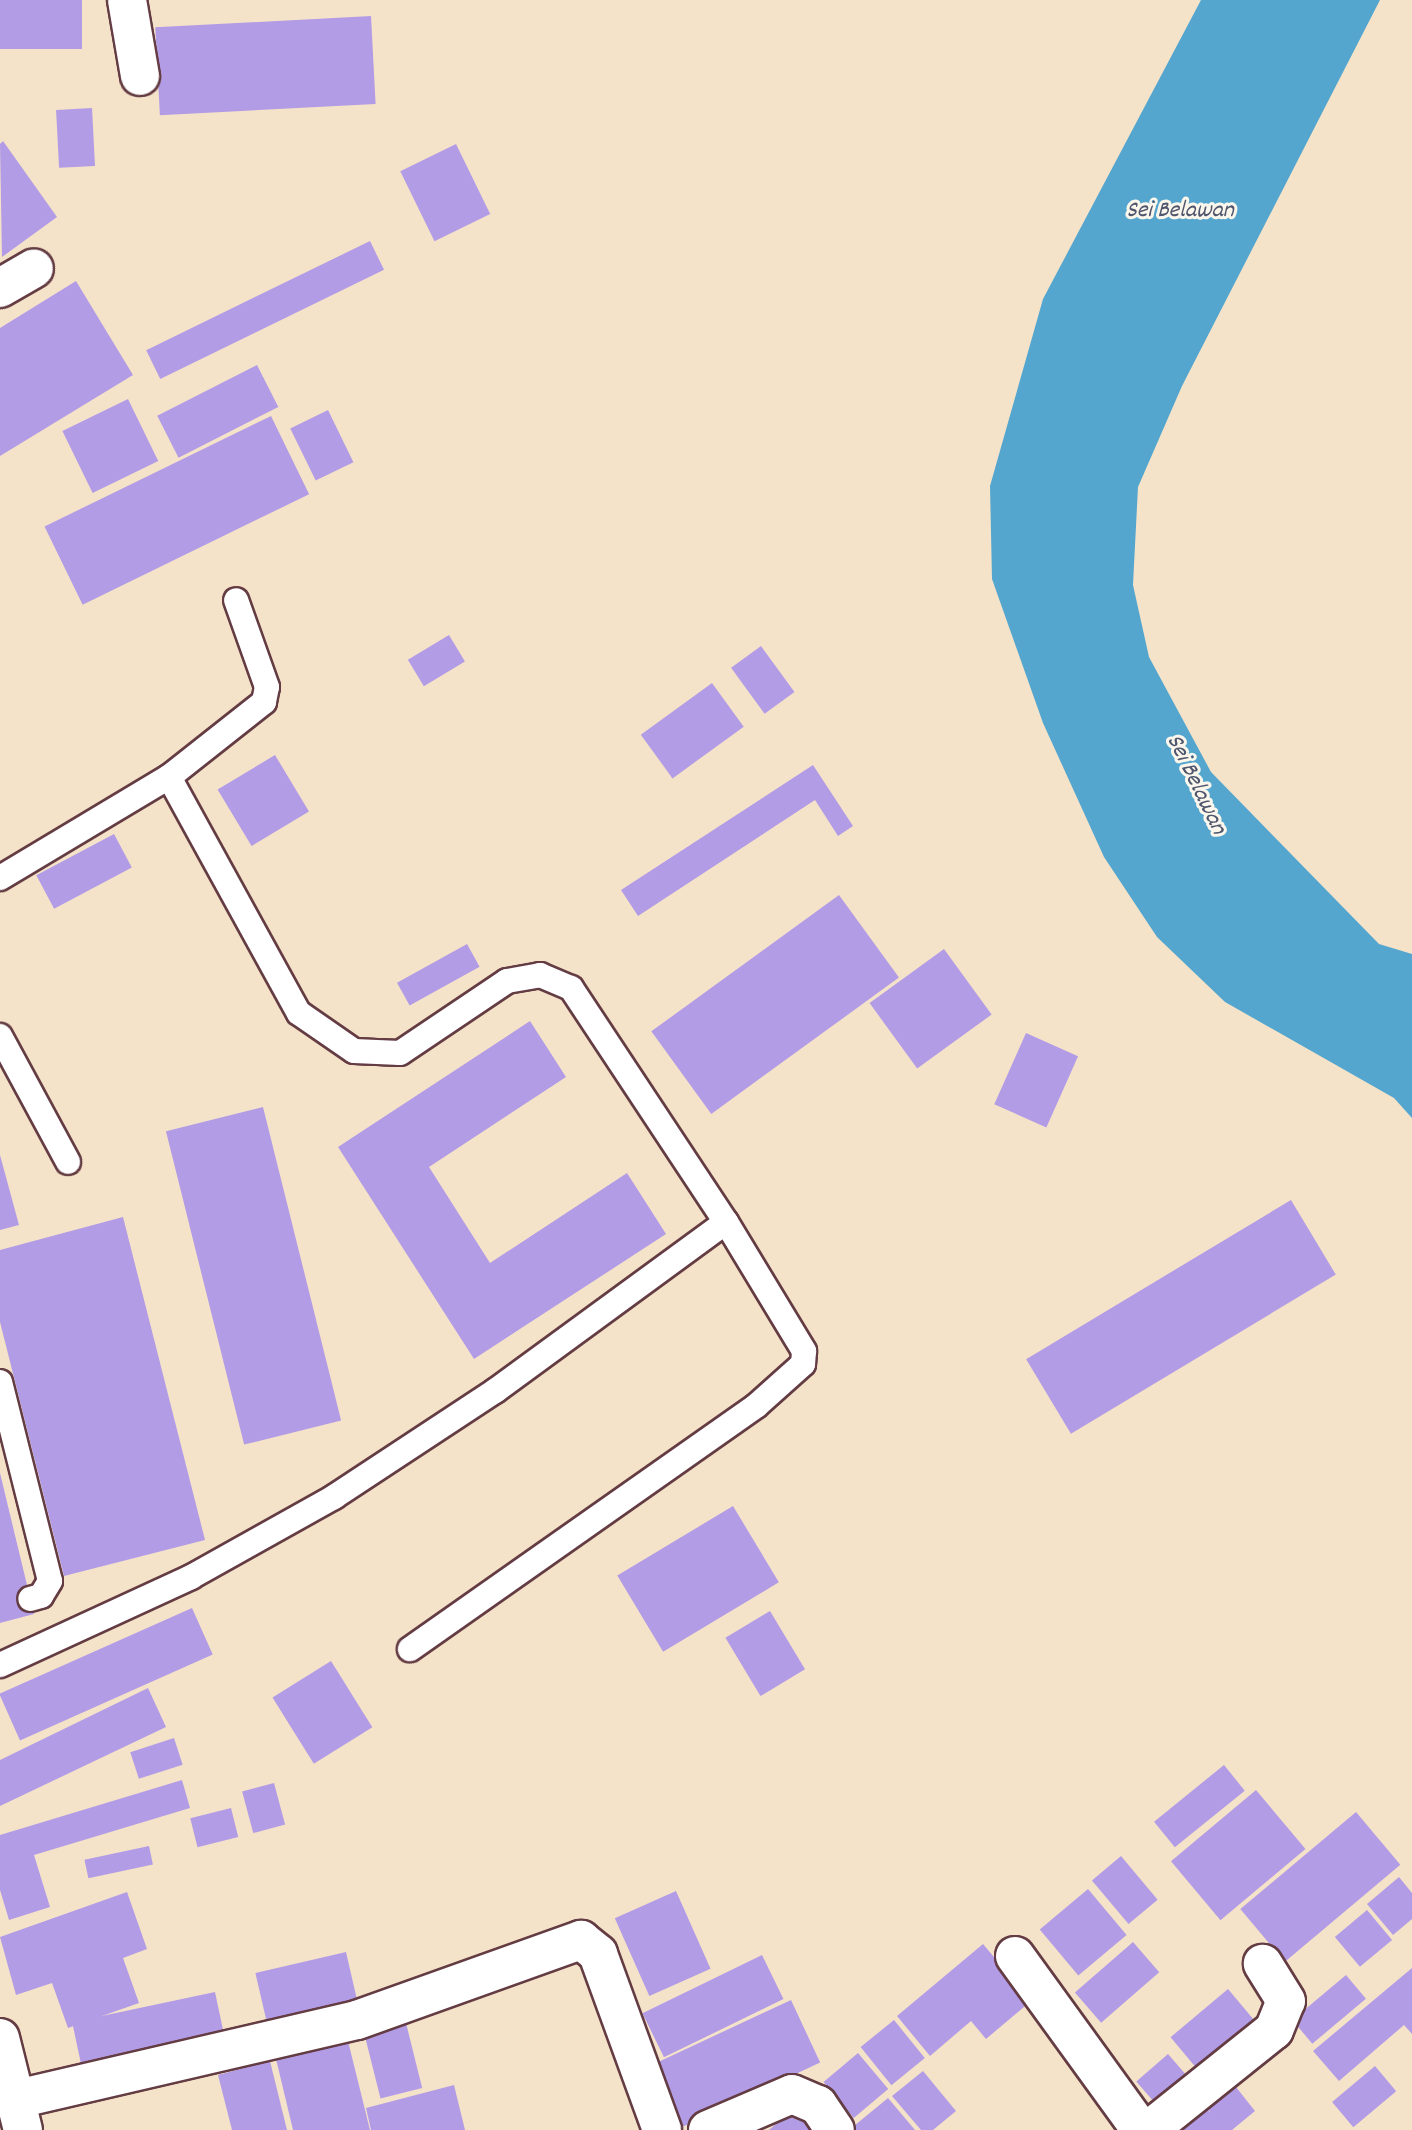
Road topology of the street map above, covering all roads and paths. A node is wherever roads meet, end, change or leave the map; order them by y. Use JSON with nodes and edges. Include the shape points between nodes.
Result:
{"nodes":[{"id":1,"x":127,"y":0,"type":"edge"},
{"id":2,"x":139,"y":76,"type":"dead end"},
{"id":3,"x":33,"y":268,"type":"dead end"},
{"id":4,"x":0,"y":288,"type":"edge"},
{"id":5,"x":236,"y":600,"type":"dead end"},
{"id":6,"x":169,"y":777,"type":"junction"},
{"id":7,"x":0,"y":878,"type":"edge"},
{"id":8,"x":0,"y":1036,"type":"edge"},
{"id":9,"x":68,"y":1162,"type":"dead end"},
{"id":10,"x":726,"y":1222,"type":"junction"},
{"id":11,"x":0,"y":1382,"type":"edge"},
{"id":12,"x":30,"y":1599,"type":"dead end"},
{"id":13,"x":410,"y":1649,"type":"dead end"},
{"id":14,"x":0,"y":1665,"type":"edge"},
{"id":15,"x":1015,"y":1956,"type":"dead end"},
{"id":16,"x":1263,"y":1964,"type":"dead end"},
{"id":17,"x":0,"y":2038,"type":"edge"},
{"id":18,"x":20,"y":2114,"type":"edge"},
{"id":19,"x":662,"y":2130,"type":"edge"},
{"id":20,"x":708,"y":2130,"type":"edge"},
{"id":21,"x":835,"y":2130,"type":"edge"},
{"id":22,"x":1141,"y":2130,"type":"edge"},
{"id":23,"x":1149,"y":2130,"type":"edge"}],
"edges":[{"from":1,"to":2,"type":"street"},
{"from":3,"to":4,"type":"street"},
{"from":5,"to":6,"type":"lane","via":[[267,687],[264,702]]},
{"from":6,"to":7,"type":"lane"},
{"from":6,"to":10,"type":"lane","via":[[299,1013],[354,1051],[400,1053],[507,981],[541,975],[571,988]]},
{"from":8,"to":9,"type":"lane"},
{"from":10,"to":13,"type":"lane","via":[[804,1351],[803,1364],[756,1406]]},
{"from":10,"to":14,"type":"lane","via":[[495,1391],[334,1497],[191,1577]]},
{"from":11,"to":12,"type":"lane","via":[[50,1581],[41,1597]]},
{"from":15,"to":22,"type":"street"},
{"from":16,"to":23,"type":"street","via":[[1286,2001],[1274,2030]]},
{"from":17,"to":18,"type":"street"},
{"from":18,"to":19,"type":"street","via":[[357,2020],[581,1940],[598,1954]]},
{"from":20,"to":21,"type":"street","via":[[792,2094],[818,2105]]}]}
